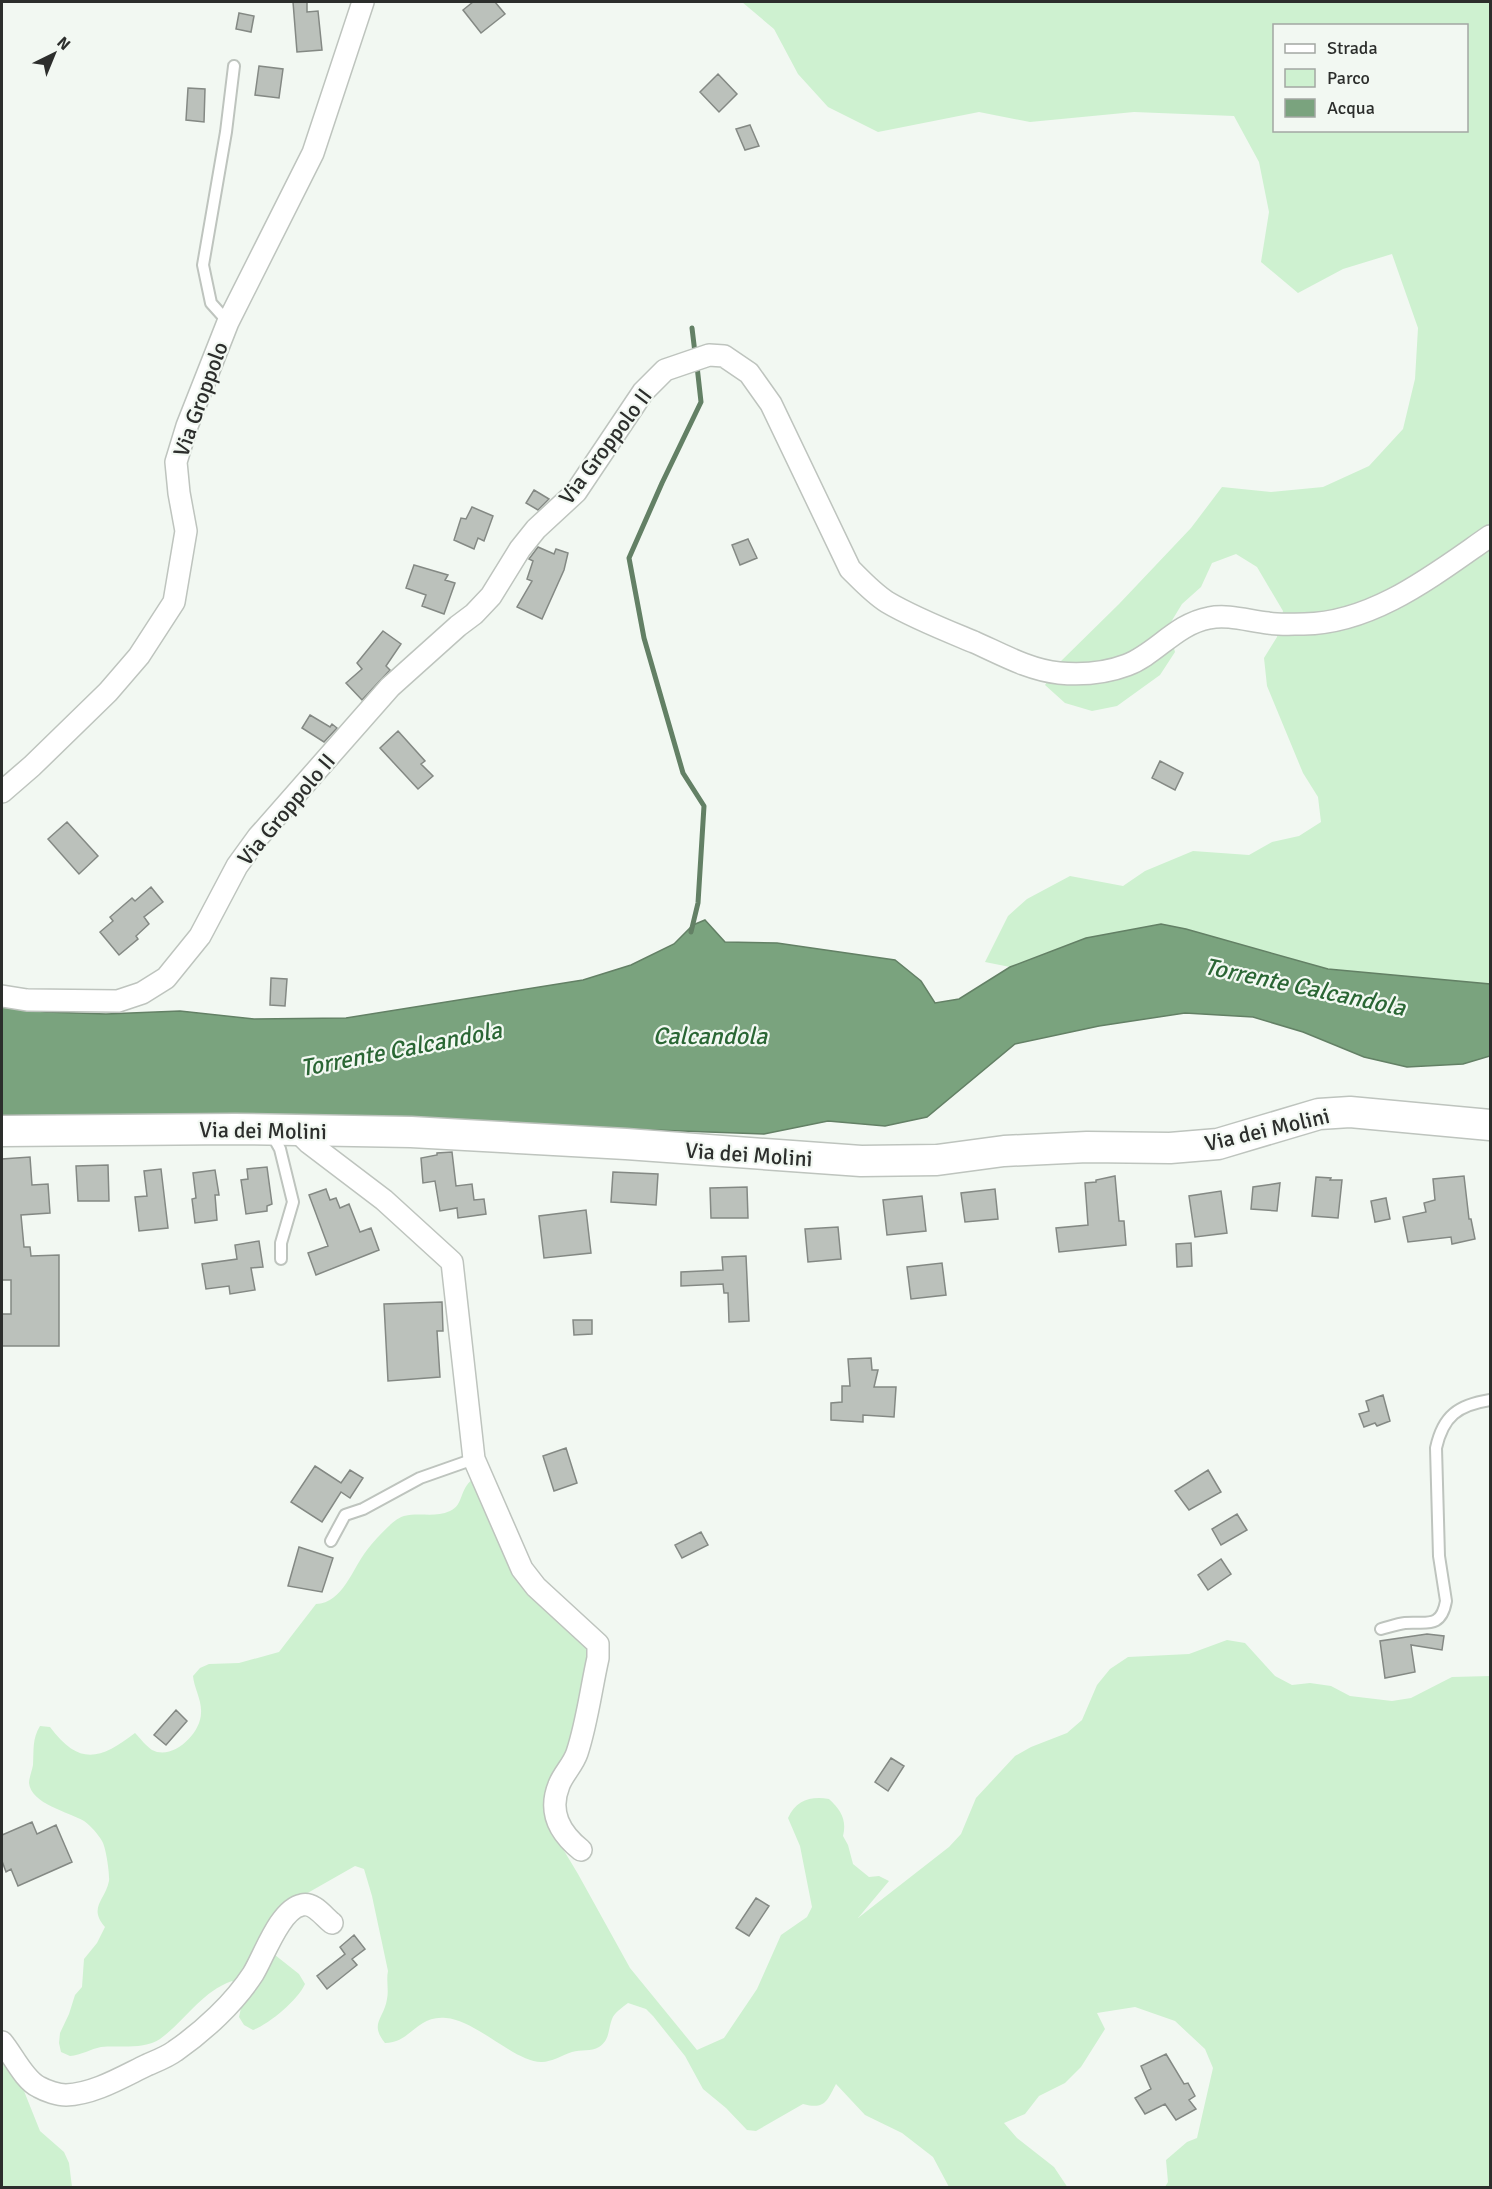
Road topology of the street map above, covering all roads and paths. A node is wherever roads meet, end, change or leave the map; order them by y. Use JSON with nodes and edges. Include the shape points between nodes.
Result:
{"nodes":[{"id":1,"x":363,"y":2,"type":"edge"},
{"id":2,"x":234,"y":66,"type":"dead end"},
{"id":3,"x":228,"y":322,"type":"junction"},
{"id":4,"x":1491,"y":536,"type":"edge"},
{"id":5,"x":2,"y":792,"type":"edge"},
{"id":6,"x":2,"y":996,"type":"edge"},
{"id":7,"x":1491,"y":1125,"type":"edge"},
{"id":8,"x":2,"y":1131,"type":"edge"},
{"id":9,"x":283,"y":1131,"type":"junction"},
{"id":10,"x":281,"y":1258,"type":"dead end"},
{"id":11,"x":1491,"y":1400,"type":"edge"},
{"id":12,"x":474,"y":1459,"type":"junction"},
{"id":13,"x":331,"y":1541,"type":"dead end"},
{"id":14,"x":1381,"y":1629,"type":"dead end"},
{"id":15,"x":581,"y":1850,"type":"dead end"},
{"id":16,"x":332,"y":1923,"type":"dead end"},
{"id":17,"x":2,"y":2043,"type":"edge"}],
"edges":[{"from":1,"to":3,"type":"street","name":"Via Groppolo","via":[[313,153]]},
{"from":2,"to":3,"type":"lane","via":[[203,265],[211,303]]},
{"from":3,"to":5,"type":"street","name":"Via Groppolo","via":[[176,462],[186,531],[174,602],[139,656],[108,692]]},
{"from":4,"to":6,"type":"street","name":"Via Groppolo II","via":[[1400,595],[1352,618],[1308,624],[1209,618],[1177,631],[1127,665],[1094,673],[1033,668],[929,623],[868,588],[850,569],[771,404],[749,373],[724,356],[699,358],[665,370],[643,392],[576,492],[531,536],[485,602],[390,687],[258,837],[237,866],[200,936],[166,978],[142,993],[118,1001]]},
{"from":7,"to":9,"type":"street","name":"Via dei Molini","via":[[1350,1112],[1319,1114],[1218,1144],[1004,1151],[937,1160],[861,1161],[423,1132]]},
{"from":8,"to":9,"type":"street","name":"Via dei Molini"},
{"from":9,"to":10,"type":"lane","via":[[280,1149],[293,1202],[281,1243]]},
{"from":9,"to":12,"type":"street","via":[[309,1143],[384,1200],[453,1262]]},
{"from":11,"to":14,"type":"lane","via":[[1474,1402],[1454,1413],[1440,1431],[1436,1448],[1439,1556],[1445,1609],[1440,1617],[1426,1624],[1405,1623]]},
{"from":12,"to":13,"type":"lane","via":[[420,1478],[345,1515]]},
{"from":12,"to":15,"type":"street","via":[[522,1569],[598,1644],[577,1755],[554,1802],[556,1817],[567,1838]]},
{"from":16,"to":17,"type":"street","via":[[316,1908],[306,1905],[287,1914],[230,2003],[174,2053],[105,2085],[63,2095],[37,2086]]}]}
